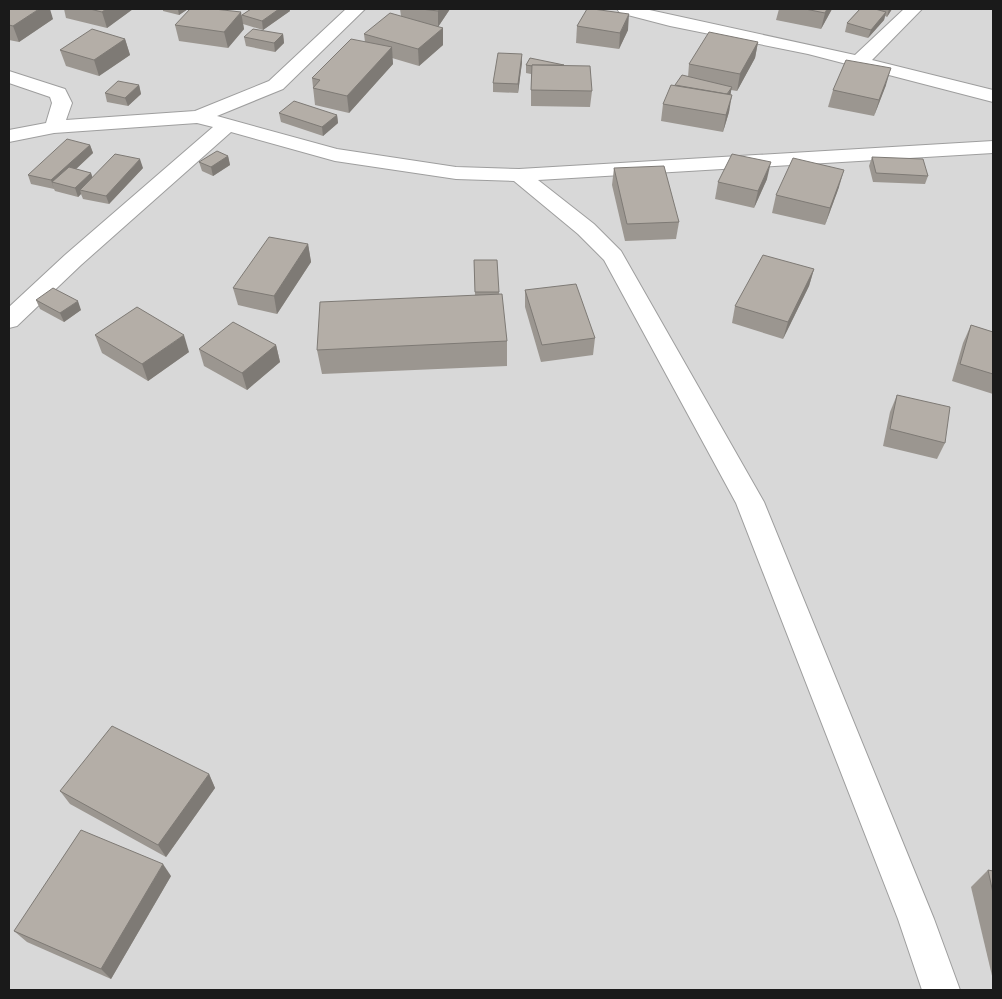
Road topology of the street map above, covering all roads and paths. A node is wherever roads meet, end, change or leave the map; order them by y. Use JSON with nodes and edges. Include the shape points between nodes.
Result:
{"nodes":[{"id":1,"x":356,"y":9,"type":"edge"},
{"id":2,"x":626,"y":9,"type":"edge"},
{"id":3,"x":914,"y":9,"type":"edge"},
{"id":4,"x":676,"y":15,"type":"edge"},
{"id":5,"x":859,"y":62,"type":"junction"},
{"id":6,"x":9,"y":77,"type":"edge"},
{"id":7,"x":993,"y":96,"type":"edge"},
{"id":8,"x":198,"y":117,"type":"junction"},
{"id":9,"x":228,"y":125,"type":"junction"},
{"id":10,"x":54,"y":127,"type":"junction"},
{"id":11,"x":9,"y":136,"type":"edge"},
{"id":12,"x":993,"y":147,"type":"edge"},
{"id":13,"x":519,"y":175,"type":"junction"},
{"id":14,"x":9,"y":320,"type":"edge"},
{"id":15,"x":942,"y":990,"type":"edge"}],
"edges":[{"from":1,"to":8,"type":"street","via":[[276,85]]},
{"from":2,"to":4,"type":"street"},
{"from":3,"to":5,"type":"street"},
{"from":4,"to":5,"type":"street"},
{"from":5,"to":7,"type":"street"},
{"from":6,"to":10,"type":"street","via":[[58,93],[62,103]]},
{"from":8,"to":9,"type":"street"},
{"from":8,"to":10,"type":"street"},
{"from":9,"to":13,"type":"street","via":[[335,155],[456,173]]},
{"from":9,"to":14,"type":"street"},
{"from":10,"to":11,"type":"street"},
{"from":12,"to":13,"type":"street"},
{"from":13,"to":15,"type":"street","via":[[586,229],[613,256],[750,502]]}]}
